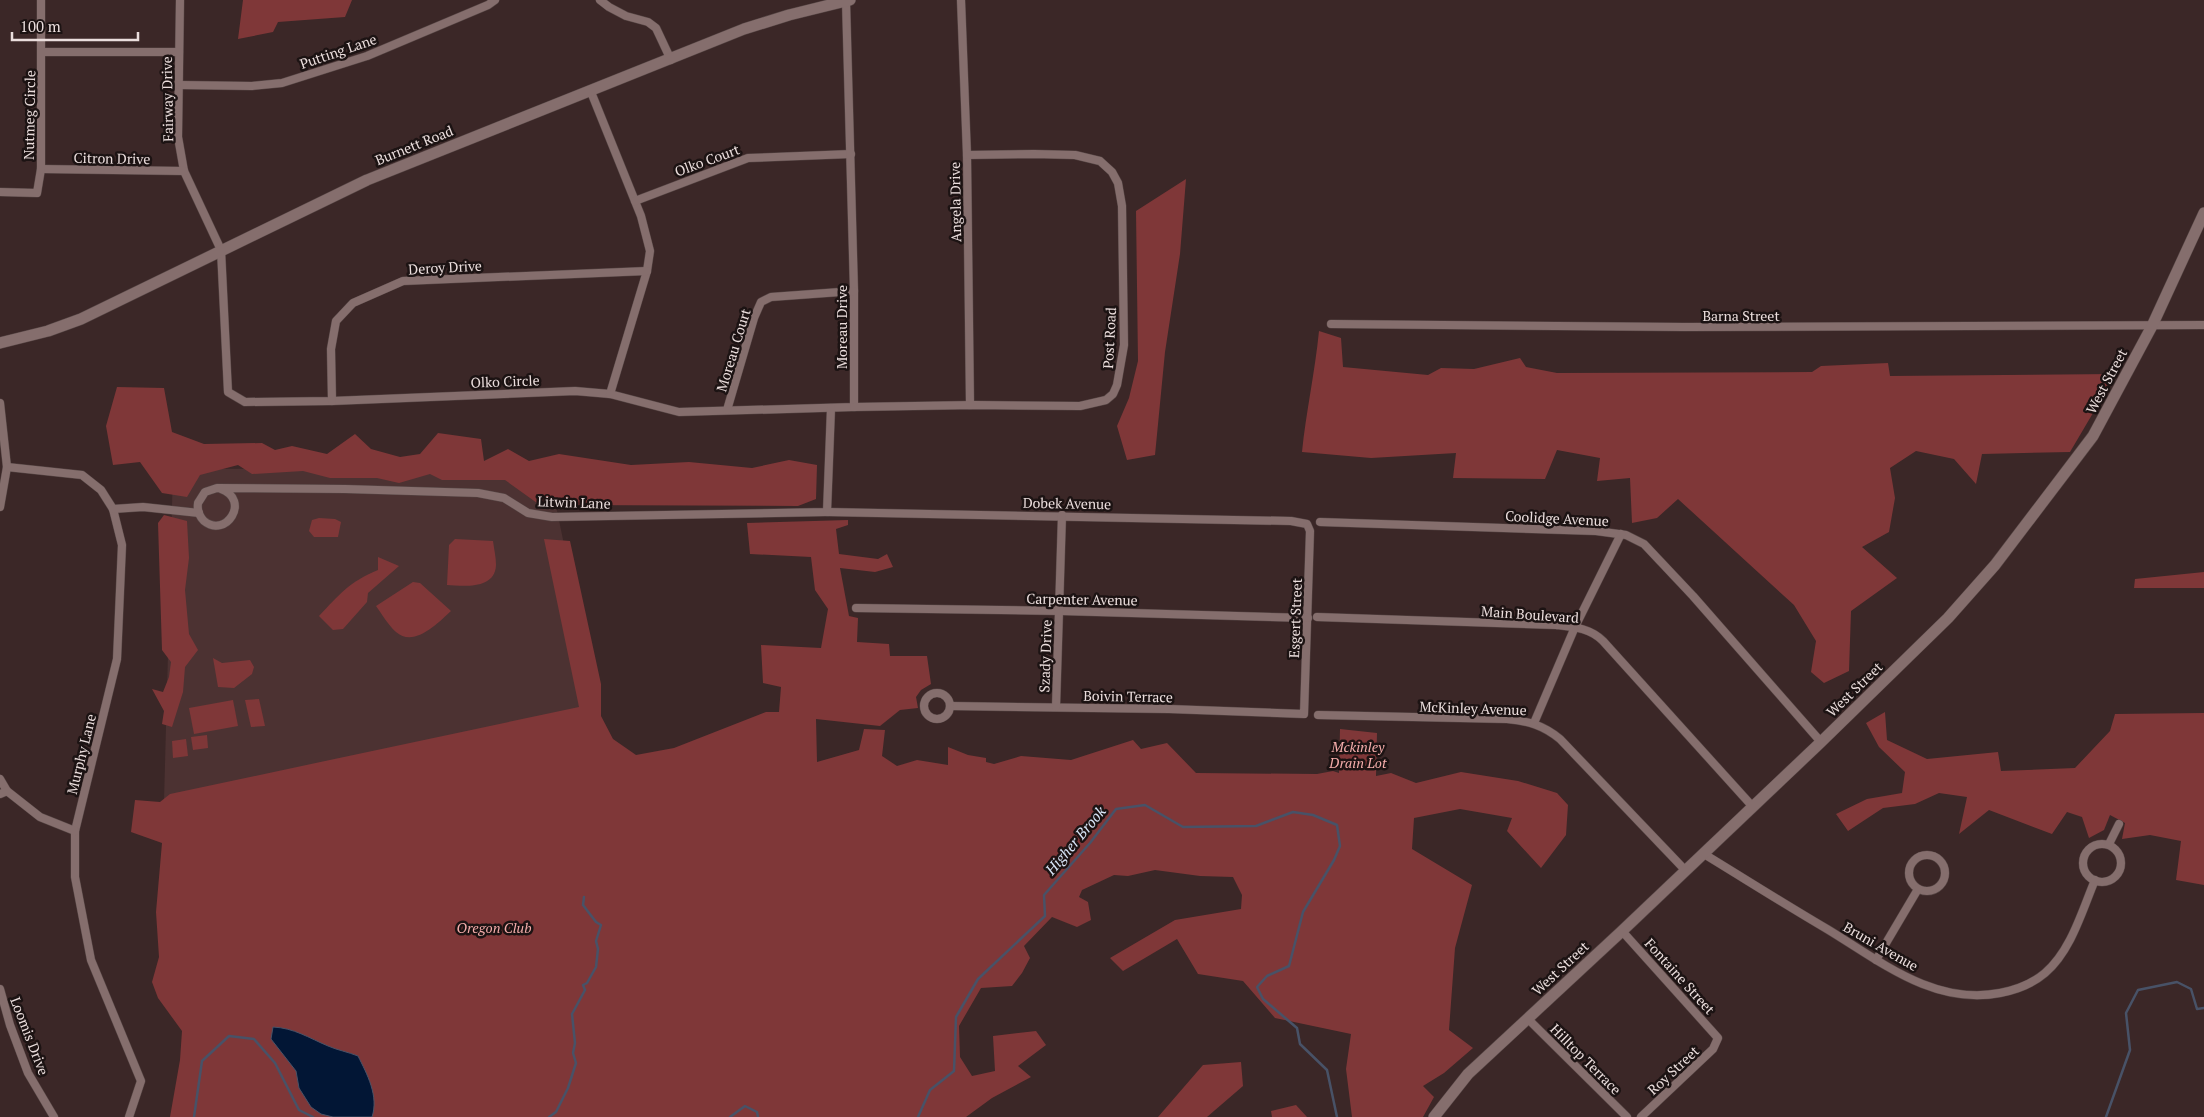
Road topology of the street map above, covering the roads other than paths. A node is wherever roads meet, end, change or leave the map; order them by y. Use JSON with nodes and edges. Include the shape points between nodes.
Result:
{"nodes":[{"id":1,"x":42,"y":0,"type":"edge"},
{"id":2,"x":180,"y":0,"type":"edge"},
{"id":3,"x":495,"y":0,"type":"edge"},
{"id":4,"x":600,"y":0,"type":"edge"},
{"id":5,"x":848,"y":0,"type":"edge"},
{"id":6,"x":961,"y":0,"type":"edge"},
{"id":7,"x":42,"y":52,"type":"junction"},
{"id":8,"x":179,"y":52,"type":"junction"},
{"id":9,"x":671,"y":60,"type":"junction"},
{"id":10,"x":179,"y":85,"type":"junction"},
{"id":11,"x":591,"y":92,"type":"junction"},
{"id":12,"x":851,"y":154,"type":"junction"},
{"id":13,"x":967,"y":155,"type":"junction"},
{"id":14,"x":41,"y":169,"type":"junction"},
{"id":15,"x":184,"y":171,"type":"junction"},
{"id":16,"x":0,"y":192,"type":"edge"},
{"id":17,"x":635,"y":201,"type":"junction"},
{"id":18,"x":2204,"y":213,"type":"edge"},
{"id":19,"x":2201,"y":226,"type":"edge"},
{"id":20,"x":220,"y":250,"type":"junction"},
{"id":21,"x":647,"y":271,"type":"junction"},
{"id":22,"x":854,"y":291,"type":"junction"},
{"id":23,"x":1330,"y":324,"type":"dead end"},
{"id":24,"x":2204,"y":325,"type":"edge"},
{"id":25,"x":2152,"y":326,"type":"junction"},
{"id":26,"x":0,"y":343,"type":"edge"},
{"id":27,"x":610,"y":394,"type":"junction"},
{"id":28,"x":332,"y":400,"type":"junction"},
{"id":29,"x":0,"y":403,"type":"edge"},
{"id":30,"x":970,"y":405,"type":"junction"},
{"id":31,"x":854,"y":407,"type":"junction"},
{"id":32,"x":831,"y":408,"type":"junction"},
{"id":33,"x":727,"y":410,"type":"junction"},
{"id":34,"x":7,"y":467,"type":"junction"},
{"id":35,"x":221,"y":489,"type":"junction"},
{"id":36,"x":0,"y":507,"type":"edge"},
{"id":37,"x":113,"y":509,"type":"junction"},
{"id":38,"x":827,"y":512,"type":"junction"},
{"id":39,"x":199,"y":513,"type":"junction"},
{"id":40,"x":1062,"y":516,"type":"junction"},
{"id":41,"x":1320,"y":522,"type":"dead end"},
{"id":42,"x":1307,"y":524,"type":"joint"},
{"id":43,"x":1621,"y":534,"type":"junction"},
{"id":44,"x":856,"y":608,"type":"dead end"},
{"id":45,"x":1059,"y":611,"type":"junction"},
{"id":46,"x":1317,"y":617,"type":"dead end"},
{"id":47,"x":1308,"y":618,"type":"junction"},
{"id":48,"x":1575,"y":627,"type":"junction"},
{"id":49,"x":950,"y":706,"type":"dead end"},
{"id":50,"x":1056,"y":707,"type":"junction"},
{"id":51,"x":1304,"y":714,"type":"joint"},
{"id":52,"x":1318,"y":715,"type":"dead end"},
{"id":53,"x":1534,"y":723,"type":"junction"},
{"id":54,"x":1821,"y":742,"type":"junction"},
{"id":55,"x":0,"y":779,"type":"edge"},
{"id":56,"x":3,"y":792,"type":"edge"},
{"id":57,"x":1753,"y":807,"type":"junction"},
{"id":58,"x":2120,"y":824,"type":"dead end"},
{"id":59,"x":75,"y":831,"type":"junction"},
{"id":60,"x":2109,"y":844,"type":"junction"},
{"id":61,"x":1704,"y":854,"type":"junction"},
{"id":62,"x":1686,"y":871,"type":"junction"},
{"id":63,"x":2095,"y":880,"type":"junction"},
{"id":64,"x":1918,"y":889,"type":"junction"},
{"id":65,"x":1622,"y":931,"type":"junction"},
{"id":66,"x":1876,"y":960,"type":"junction"},
{"id":67,"x":0,"y":989,"type":"edge"},
{"id":68,"x":1528,"y":1019,"type":"junction"},
{"id":69,"x":1718,"y":1038,"type":"joint"},
{"id":70,"x":54,"y":1117,"type":"edge"},
{"id":71,"x":129,"y":1117,"type":"edge"},
{"id":72,"x":1434,"y":1117,"type":"edge"},
{"id":73,"x":1627,"y":1117,"type":"edge"},
{"id":74,"x":1641,"y":1117,"type":"edge"}],
"edges":[{"from":1,"to":7,"type":"street","name":"Nutmeg Circle"},
{"from":2,"to":8,"type":"street","name":"Fairway Drive"},
{"from":3,"to":10,"type":"street","name":"Putting Lane","via":[[367,56],[282,83]]},
{"from":4,"to":9,"type":"street","via":[[618,12],[656,28]]},
{"from":5,"to":9,"type":"main road","name":"Burnett Road","via":[[759,24]]},
{"from":5,"to":12,"type":"street","name":"Moreau Drive"},
{"from":6,"to":13,"type":"street","name":"Angela Drive"},
{"from":7,"to":8,"type":"street"},
{"from":7,"to":14,"type":"street","name":"Nutmeg Circle"},
{"from":8,"to":10,"type":"street","name":"Fairway Drive"},
{"from":9,"to":11,"type":"main road","name":"Burnett Road"},
{"from":10,"to":15,"type":"street","name":"Fairway Drive","via":[[178,137]]},
{"from":11,"to":17,"type":"street"},
{"from":11,"to":20,"type":"main road","name":"Burnett Road","via":[[367,180]]},
{"from":12,"to":17,"type":"street","name":"Olko Court","via":[[748,158]]},
{"from":12,"to":22,"type":"street","name":"Moreau Drive"},
{"from":13,"to":30,"type":"street","name":"Angela Drive"},
{"from":13,"to":30,"type":"street","name":"Post Road","via":[[1075,155],[1095,158],[1109,167],[1120,190],[1124,328],[1119,380],[1113,394],[1106,400],[1080,406]]},
{"from":14,"to":15,"type":"street","name":"Citron Drive"},
{"from":14,"to":16,"type":"street","name":"Nutmeg Circle","via":[[37,193]]},
{"from":15,"to":20,"type":"street","name":"Fairway Drive"},
{"from":17,"to":21,"type":"street","via":[[650,251]]},
{"from":18,"to":19,"type":"main road","name":"West Street"},
{"from":19,"to":25,"type":"main road","name":"West Street"},
{"from":20,"to":26,"type":"main road","name":"Burnett Road","via":[[81,319]]},
{"from":20,"to":28,"type":"street","name":"Olko Circle","via":[[228,392],[245,402]]},
{"from":21,"to":27,"type":"street"},
{"from":21,"to":28,"type":"street","name":"Deroy Drive","via":[[404,281],[353,303],[336,321],[331,349]]},
{"from":22,"to":31,"type":"street","name":"Moreau Drive"},
{"from":22,"to":33,"type":"street","name":"Moreau Court","via":[[771,297],[761,302]]},
{"from":23,"to":25,"type":"street","name":"Barna Street","via":[[1674,328]]},
{"from":24,"to":25,"type":"street","name":"Barna Street"},
{"from":25,"to":54,"type":"main road","name":"West Street","via":[[2093,436],[1995,565],[1948,618]]},
{"from":27,"to":28,"type":"street","name":"Olko Circle","via":[[575,390]]},
{"from":27,"to":33,"type":"street","via":[[679,412]]},
{"from":29,"to":34,"type":"street"},
{"from":30,"to":31,"type":"street","name":"Post Road"},
{"from":31,"to":32,"type":"street"},
{"from":32,"to":33,"type":"street"},
{"from":32,"to":38,"type":"street"},
{"from":34,"to":36,"type":"street"},
{"from":34,"to":37,"type":"street","name":"Murphy Lane","via":[[82,475],[101,490]]},
{"from":35,"to":38,"type":"street","name":"Litwin Lane","via":[[345,488],[478,493],[504,498],[528,513],[552,517]]},
{"from":35,"to":39,"type":"street","via":[[211,489],[202,494],[198,503]]},
{"from":35,"to":39,"type":"street","via":[[228,492],[234,502],[232,518],[214,525],[203,520]]},
{"from":37,"to":39,"type":"street","via":[[143,507]]},
{"from":37,"to":59,"type":"street","name":"Murphy Lane","via":[[122,545],[117,659]]},
{"from":38,"to":40,"type":"street","name":"Dobek Avenue"},
{"from":40,"to":42,"type":"street","name":"Dobek Avenue"},
{"from":40,"to":45,"type":"street","name":"Szady Drive"},
{"from":41,"to":43,"type":"street","name":"Coolidge Avenue"},
{"from":42,"to":47,"type":"street","name":"Esgert Street","via":[[1310,531]]},
{"from":43,"to":48,"type":"street"},
{"from":43,"to":54,"type":"street","name":"Coolidge Avenue","via":[[1644,544],[1694,596]]},
{"from":44,"to":45,"type":"street","name":"Carpenter Avenue"},
{"from":45,"to":47,"type":"street","name":"Carpenter Avenue"},
{"from":45,"to":50,"type":"street","name":"Szady Drive"},
{"from":46,"to":48,"type":"street","name":"Main Boulevard"},
{"from":47,"to":51,"type":"street","name":"Esgert Street"},
{"from":48,"to":53,"type":"street"},
{"from":48,"to":57,"type":"street","name":"Main Boulevard","via":[[1603,641]]},
{"from":49,"to":50,"type":"street","name":"Boivin Terrace"},
{"from":50,"to":51,"type":"street","name":"Boivin Terrace"},
{"from":52,"to":53,"type":"street","name":"McKinley Avenue","via":[[1507,719]]},
{"from":53,"to":62,"type":"street","name":"McKinley Avenue","via":[[1560,739]]},
{"from":54,"to":57,"type":"main road","name":"West Street"},
{"from":55,"to":56,"type":"street"},
{"from":56,"to":59,"type":"street","via":[[40,817]]},
{"from":57,"to":61,"type":"main road","name":"West Street"},
{"from":58,"to":60,"type":"street"},
{"from":59,"to":71,"type":"street","name":"Murphy Lane","via":[[75,877],[91,960],[141,1081]]},
{"from":60,"to":63,"type":"street","via":[[2092,846],[2084,856],[2086,872]]},
{"from":60,"to":63,"type":"street","via":[[2120,854],[2121,870],[2110,880]]},
{"from":61,"to":62,"type":"main road","name":"West Street"},
{"from":61,"to":66,"type":"street","name":"Bruni Avenue"},
{"from":62,"to":65,"type":"main road","name":"West Street"},
{"from":63,"to":66,"type":"street","name":"Bruni Avenue","via":[[2061,955],[2045,973],[2023,986],[1988,995],[1952,993],[1913,980]]},
{"from":64,"to":64,"type":"street","via":[[1932,891],[1942,883],[1945,869],[1937,858],[1923,855],[1911,864],[1909,878]]},
{"from":64,"to":66,"type":"street"},
{"from":65,"to":68,"type":"main road","name":"West Street"},
{"from":65,"to":69,"type":"street","name":"Fontaine Street"},
{"from":67,"to":70,"type":"street","name":"Loomis Drive","via":[[28,1073]]},
{"from":68,"to":72,"type":"main road","name":"West Street","via":[[1468,1074]]},
{"from":68,"to":73,"type":"street","name":"Hilltop Terrace"},
{"from":69,"to":74,"type":"street","name":"Roy Street","via":[[1713,1049]]}]}
